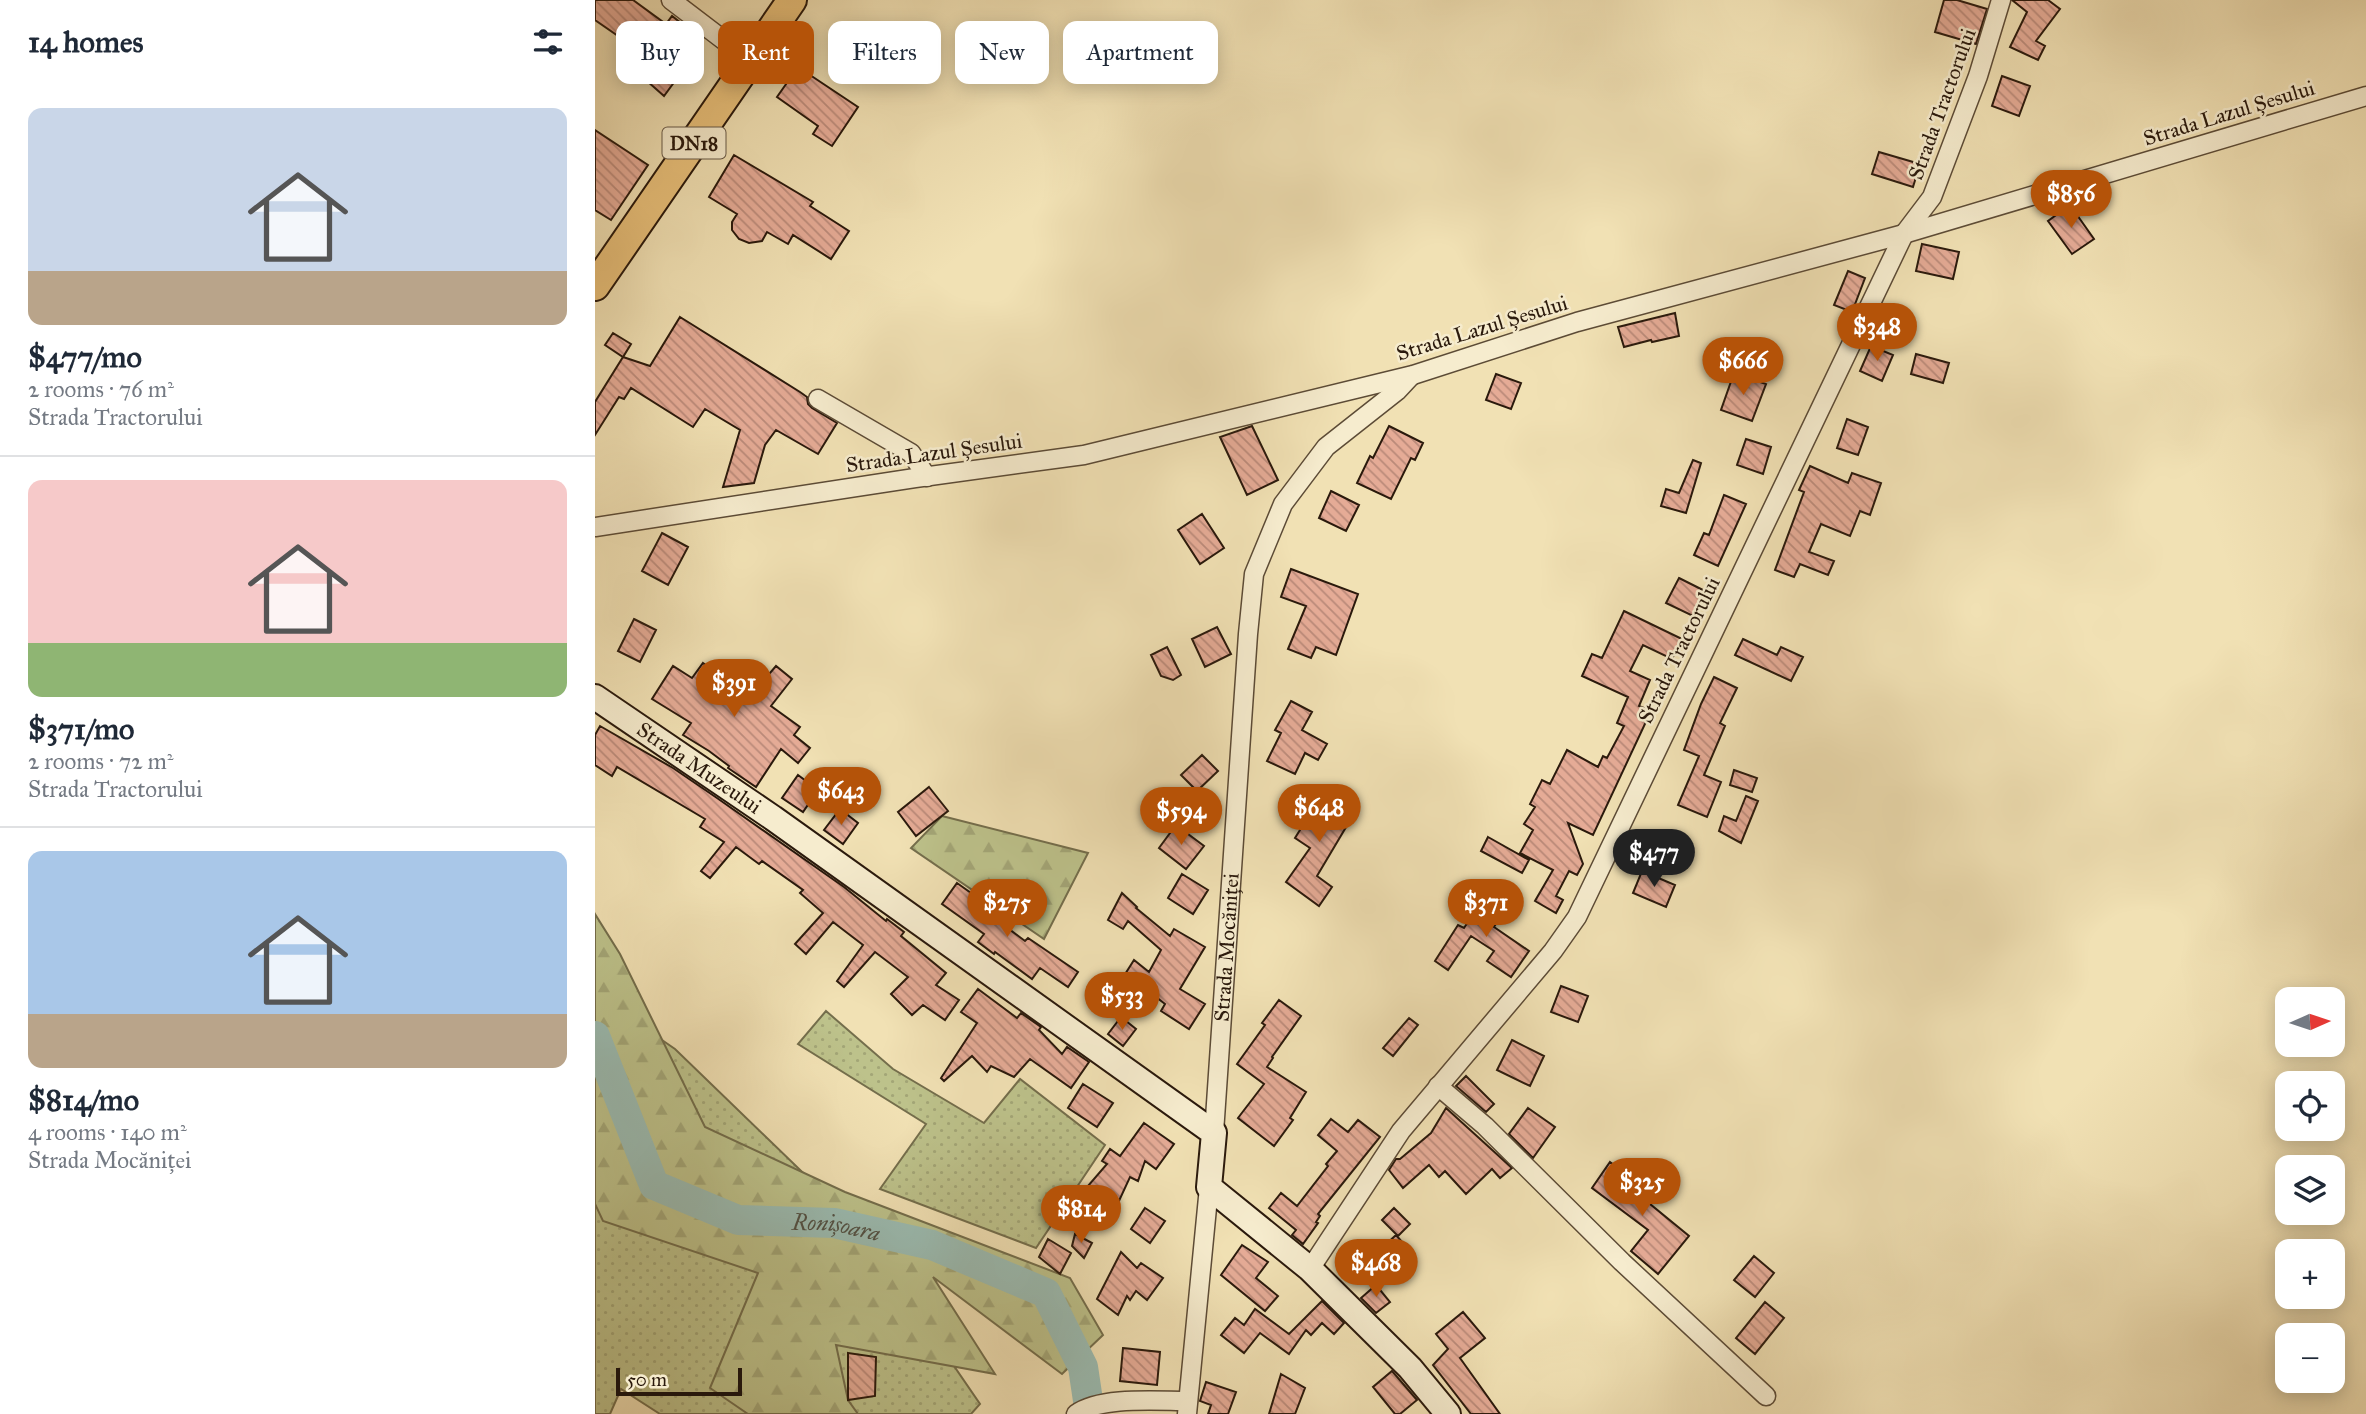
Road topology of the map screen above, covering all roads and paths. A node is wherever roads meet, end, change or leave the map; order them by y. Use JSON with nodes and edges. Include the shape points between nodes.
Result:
{"nodes":[{"id":1,"x":671,"y":0,"type":"edge"},
{"id":2,"x":792,"y":0,"type":"edge"},
{"id":3,"x":2001,"y":0,"type":"edge"},
{"id":4,"x":778,"y":21,"type":"edge"},
{"id":5,"x":718,"y":36,"type":"edge"},
{"id":6,"x":735,"y":84,"type":"edge"},
{"id":7,"x":2366,"y":96,"type":"edge"},
{"id":8,"x":1905,"y":234,"type":"junction"},
{"id":9,"x":595,"y":286,"type":"edge"},
{"id":10,"x":1413,"y":375,"type":"junction"},
{"id":11,"x":818,"y":400,"type":"dead end"},
{"id":12,"x":927,"y":477,"type":"junction"},
{"id":13,"x":595,"y":527,"type":"edge"},
{"id":14,"x":595,"y":697,"type":"edge"},
{"id":15,"x":1438,"y":1086,"type":"junction"},
{"id":16,"x":1214,"y":1133,"type":"junction"},
{"id":17,"x":1209,"y":1187,"type":"junction"},
{"id":18,"x":1310,"y":1269,"type":"junction"},
{"id":19,"x":1766,"y":1396,"type":"dead end"},
{"id":20,"x":1187,"y":1407,"type":"edge"},
{"id":21,"x":1079,"y":1412,"type":"edge"},
{"id":22,"x":1448,"y":1414,"type":"edge"}],
"edges":[{"from":1,"to":5,"type":"street"},
{"from":2,"to":4,"type":"main road","number":"DN18"},
{"from":3,"to":8,"type":"street","name":"Strada Tractorului","via":[[1932,197]]},
{"from":6,"to":9,"type":"main road","number":"DN18"},
{"from":7,"to":8,"type":"street","name":"Strada Lazul Șesului"},
{"from":8,"to":10,"type":"street","name":"Strada Lazul Șesului","via":[[1577,322]]},
{"from":8,"to":15,"type":"street","name":"Strada Tractorului","via":[[1577,917]]},
{"from":10,"to":12,"type":"street","name":"Strada Lazul Șesului","via":[[1084,455]]},
{"from":10,"to":16,"type":"street","name":"Strada Mocăniței","via":[[1326,447],[1283,504],[1254,574]]},
{"from":11,"to":12,"type":"street","via":[[911,453]]},
{"from":12,"to":13,"type":"street","name":"Strada Lazul Șesului"},
{"from":14,"to":16,"type":"street","name":"Strada Muzeului","via":[[773,818]]},
{"from":15,"to":18,"type":"street","name":"Strada Tractorului","via":[[1401,1130]]},
{"from":15,"to":19,"type":"street"},
{"from":16,"to":17,"type":"street","name":"Strada Mocăniței"},
{"from":17,"to":18,"type":"street"},
{"from":17,"to":20,"type":"street","name":"Strada Mocăniței"},
{"from":18,"to":22,"type":"street","via":[[1410,1368]]},
{"from":20,"to":21,"type":"street","via":[[1111,1403]]}]}
